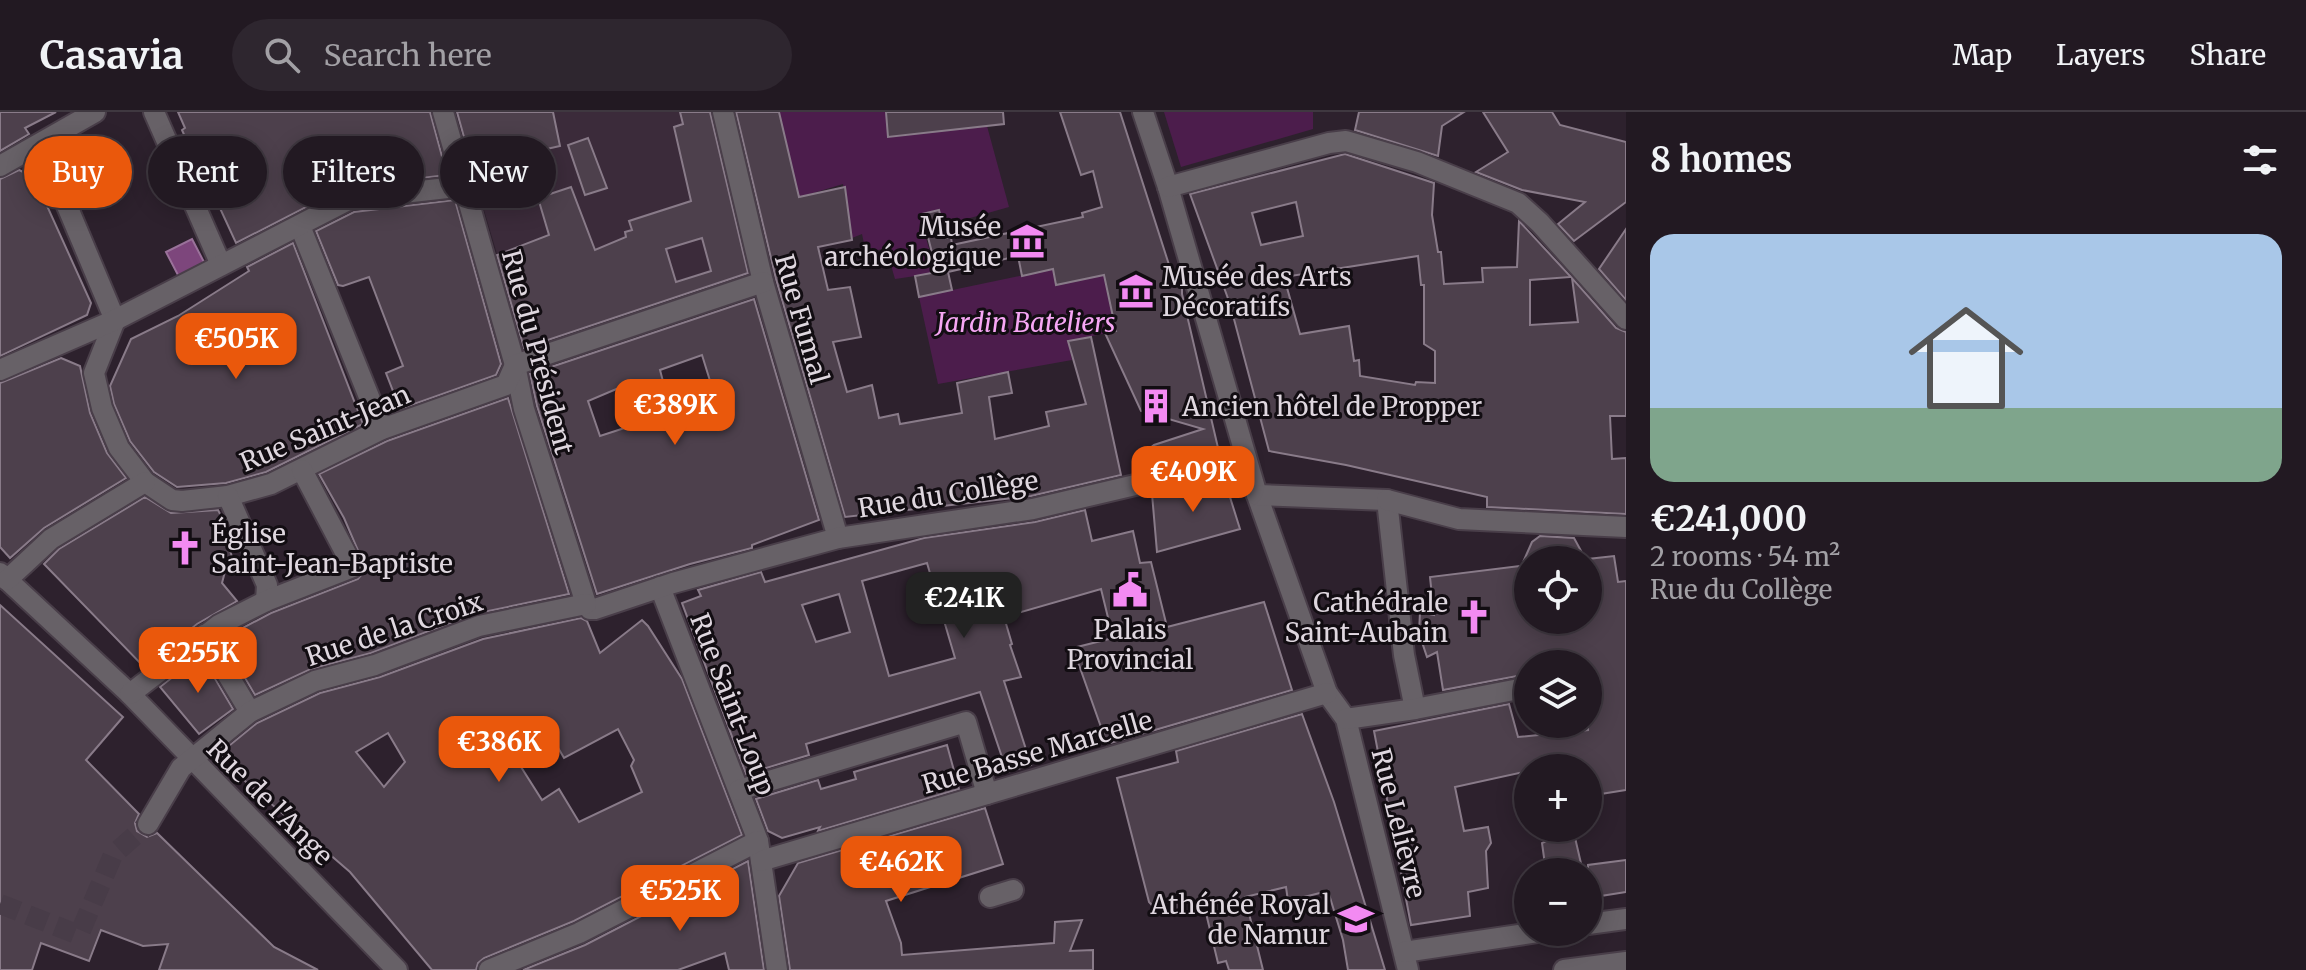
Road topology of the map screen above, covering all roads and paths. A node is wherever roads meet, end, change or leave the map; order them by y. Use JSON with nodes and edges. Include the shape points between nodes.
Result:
{"nodes":[{"id":1,"x":95,"y":112,"type":"edge"},
{"id":2,"x":154,"y":112,"type":"edge"},
{"id":3,"x":443,"y":112,"type":"edge"},
{"id":4,"x":723,"y":112,"type":"edge"},
{"id":5,"x":1143,"y":112,"type":"edge"},
{"id":6,"x":54,"y":136,"type":"edge"},
{"id":7,"x":450,"y":136,"type":"edge"},
{"id":8,"x":24,"y":153,"type":"edge"},
{"id":9,"x":0,"y":166,"type":"edge"},
{"id":10,"x":1168,"y":187,"type":"junction"},
{"id":11,"x":440,"y":189,"type":"edge"},
{"id":12,"x":68,"y":208,"type":"edge"},
{"id":13,"x":471,"y":208,"type":"edge"},
{"id":14,"x":300,"y":226,"type":"junction"},
{"id":15,"x":221,"y":265,"type":"junction"},
{"id":16,"x":763,"y":282,"type":"junction"},
{"id":17,"x":1626,"y":319,"type":"edge"},
{"id":18,"x":115,"y":320,"type":"junction"},
{"id":19,"x":515,"y":365,"type":"junction"},
{"id":20,"x":0,"y":370,"type":"edge"},
{"id":21,"x":382,"y":429,"type":"junction"},
{"id":22,"x":1246,"y":459,"type":"junction"},
{"id":23,"x":302,"y":470,"type":"junction"},
{"id":24,"x":145,"y":482,"type":"junction"},
{"id":25,"x":1257,"y":495,"type":"junction"},
{"id":26,"x":228,"y":496,"type":"junction"},
{"id":27,"x":1387,"y":500,"type":"junction"},
{"id":28,"x":1626,"y":527,"type":"edge"},
{"id":29,"x":838,"y":538,"type":"junction"},
{"id":30,"x":4,"y":576,"type":"edge"},
{"id":31,"x":660,"y":587,"type":"junction"},
{"id":32,"x":266,"y":601,"type":"junction"},
{"id":33,"x":586,"y":604,"type":"junction"},
{"id":34,"x":204,"y":635,"type":"junction"},
{"id":35,"x":1514,"y":690,"type":"edge"},
{"id":36,"x":1327,"y":693,"type":"junction"},
{"id":37,"x":130,"y":702,"type":"junction"},
{"id":38,"x":1415,"y":709,"type":"junction"},
{"id":39,"x":250,"y":712,"type":"junction"},
{"id":40,"x":1346,"y":719,"type":"junction"},
{"id":41,"x":191,"y":759,"type":"junction"},
{"id":42,"x":739,"y":790,"type":"junction"},
{"id":43,"x":987,"y":794,"type":"junction"},
{"id":44,"x":148,"y":824,"type":"tunnel mouth"},
{"id":45,"x":760,"y":851,"type":"junction"},
{"id":46,"x":1013,"y":890,"type":"dead end"},
{"id":47,"x":990,"y":897,"type":"dead end"},
{"id":48,"x":1626,"y":919,"type":"edge"},
{"id":49,"x":1602,"y":922,"type":"edge"},
{"id":50,"x":1514,"y":937,"type":"edge"},
{"id":51,"x":1406,"y":961,"type":"edge"},
{"id":52,"x":1626,"y":962,"type":"edge"},
{"id":53,"x":397,"y":970,"type":"edge"},
{"id":54,"x":489,"y":970,"type":"edge"},
{"id":55,"x":777,"y":970,"type":"edge"},
{"id":56,"x":1564,"y":970,"type":"edge"}],
"edges":[{"from":1,"to":6,"type":"street"},
{"from":2,"to":15,"type":"street"},
{"from":3,"to":7,"type":"street","name":"Rue du Président"},
{"from":4,"to":16,"type":"street","name":"Rue Fumal"},
{"from":5,"to":10,"type":"street","name":"Rue Lelièvre"},
{"from":8,"to":9,"type":"street"},
{"from":10,"to":17,"type":"street","via":[[1346,141],[1417,162],[1518,203]]},
{"from":10,"to":22,"type":"street","name":"Rue Lelièvre"},
{"from":11,"to":14,"type":"street","via":[[350,199]]},
{"from":12,"to":18,"type":"street"},
{"from":13,"to":19,"type":"street","name":"Rue du Président"},
{"from":14,"to":15,"type":"street"},
{"from":14,"to":21,"type":"street"},
{"from":15,"to":18,"type":"street"},
{"from":16,"to":19,"type":"street"},
{"from":16,"to":29,"type":"street","name":"Rue Fumal"},
{"from":18,"to":20,"type":"street"},
{"from":18,"to":24,"type":"street","via":[[94,373],[119,448]]},
{"from":19,"to":21,"type":"street","name":"Rue Saint-Jean","via":[[506,385]]},
{"from":19,"to":33,"type":"street","name":"Rue du Président"},
{"from":21,"to":23,"type":"street","name":"Rue Saint-Jean"},
{"from":22,"to":25,"type":"street","name":"Rue Lelièvre"},
{"from":22,"to":29,"type":"street","name":"Rue du Collège","via":[[1033,509]]},
{"from":23,"to":26,"type":"street","name":"Rue Saint-Jean"},
{"from":23,"to":32,"type":"street","via":[[353,567]]},
{"from":24,"to":26,"type":"street","name":"Rue Saint-Jean","via":[[172,500]]},
{"from":24,"to":30,"type":"street","via":[[51,539]]},
{"from":25,"to":27,"type":"street"},
{"from":25,"to":36,"type":"street","name":"Rue Lelièvre"},
{"from":26,"to":32,"type":"street","via":[[267,585]]},
{"from":27,"to":28,"type":"street","via":[[1459,519]]},
{"from":27,"to":38,"type":"street"},
{"from":29,"to":31,"type":"street","name":"Rue du Collège"},
{"from":30,"to":37,"type":"street","name":"Rue de l'Ange"},
{"from":31,"to":33,"type":"street","name":"Rue du Collège","via":[[595,609]]},
{"from":31,"to":42,"type":"street","name":"Rue Saint-Loup","via":[[707,727]]},
{"from":32,"to":34,"type":"street"},
{"from":33,"to":39,"type":"street","name":"Rue de la Croix","via":[[479,626],[315,681]]},
{"from":34,"to":37,"type":"street"},
{"from":34,"to":39,"type":"street"},
{"from":35,"to":38,"type":"street"},
{"from":36,"to":40,"type":"street","name":"Rue Lelièvre"},
{"from":36,"to":43,"type":"street","name":"Rue Basse Marcelle"},
{"from":37,"to":41,"type":"street","name":"Rue de l'Ange"},
{"from":38,"to":40,"type":"street"},
{"from":39,"to":41,"type":"street","name":"Rue de la Croix"},
{"from":40,"to":51,"type":"street","name":"Rue Lelièvre"},
{"from":41,"to":44,"type":"street","name":"Rue de la Croix"},
{"from":41,"to":53,"type":"street","name":"Rue de l'Ange","via":[[293,860],[371,950]]},
{"from":42,"to":43,"type":"street","via":[[966,722]]},
{"from":42,"to":45,"type":"street","name":"Rue Saint-Loup"},
{"from":43,"to":45,"type":"street","name":"Rue Basse Marcelle","via":[[850,834]]},
{"from":45,"to":54,"type":"street","name":"Rue Basse Marcelle"},
{"from":45,"to":55,"type":"street","name":"Rue Saint-Loup"},
{"from":46,"to":47,"type":"street"},
{"from":48,"to":49,"type":"street"},
{"from":50,"to":51,"type":"street"},
{"from":52,"to":56,"type":"street"}]}
